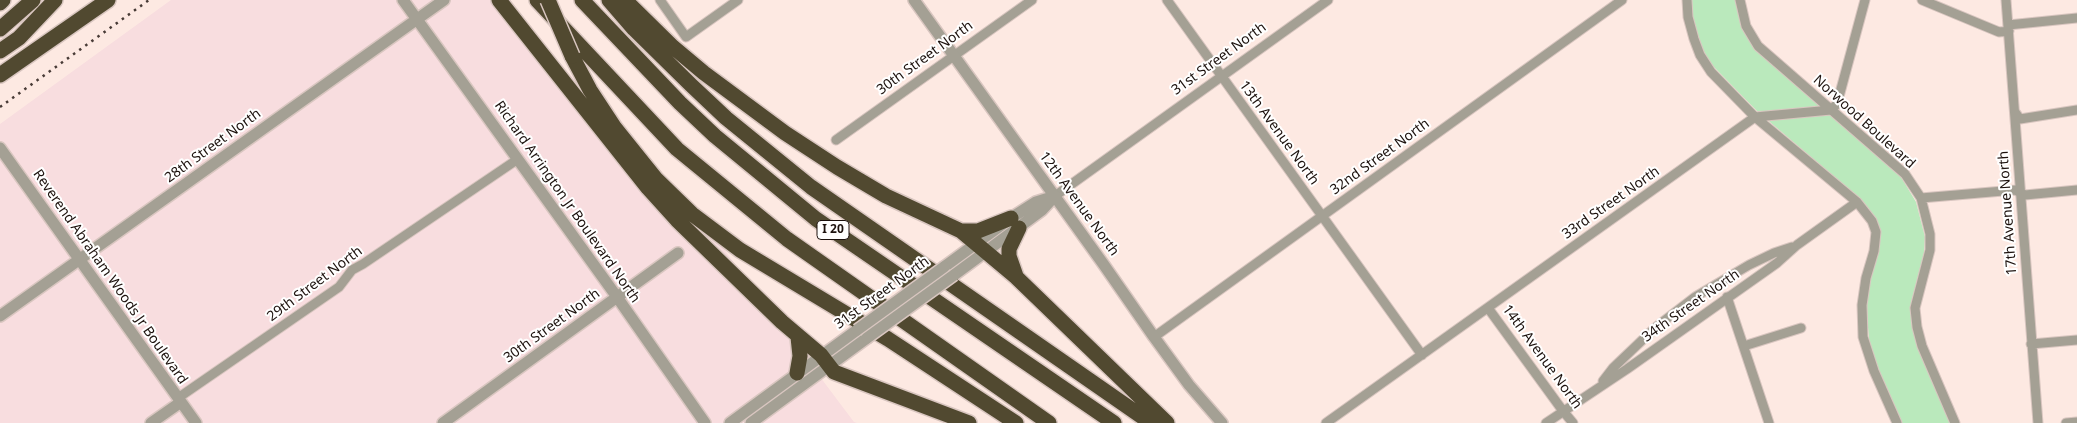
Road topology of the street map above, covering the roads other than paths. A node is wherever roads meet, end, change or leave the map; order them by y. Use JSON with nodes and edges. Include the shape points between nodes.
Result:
{"nodes":[{"id":1,"x":3,"y":0,"type":"edge"},
{"id":2,"x":33,"y":0,"type":"edge"},
{"id":3,"x":56,"y":0,"type":"edge"},
{"id":4,"x":91,"y":0,"type":"edge"},
{"id":5,"x":108,"y":0,"type":"edge"},
{"id":6,"x":403,"y":0,"type":"edge"},
{"id":7,"x":444,"y":0,"type":"edge"},
{"id":8,"x":499,"y":0,"type":"edge"},
{"id":9,"x":537,"y":0,"type":"edge"},
{"id":10,"x":548,"y":0,"type":"edge"},
{"id":11,"x":582,"y":0,"type":"edge"},
{"id":12,"x":609,"y":0,"type":"edge"},
{"id":13,"x":625,"y":0,"type":"edge"},
{"id":14,"x":660,"y":0,"type":"edge"},
{"id":15,"x":738,"y":0,"type":"edge"},
{"id":16,"x":914,"y":0,"type":"edge"},
{"id":17,"x":1032,"y":0,"type":"edge"},
{"id":18,"x":1167,"y":0,"type":"edge"},
{"id":19,"x":1328,"y":0,"type":"edge"},
{"id":20,"x":1622,"y":0,"type":"edge"},
{"id":21,"x":1740,"y":0,"type":"edge"},
{"id":22,"x":1865,"y":0,"type":"edge"},
{"id":23,"x":1922,"y":0,"type":"edge"},
{"id":24,"x":2006,"y":0,"type":"edge"},
{"id":25,"x":1686,"y":1,"type":"edge"},
{"id":26,"x":0,"y":4,"type":"edge"},
{"id":27,"x":2077,"y":18,"type":"edge"},
{"id":28,"x":417,"y":19,"type":"junction"},
{"id":29,"x":2008,"y":28,"type":"junction"},
{"id":30,"x":0,"y":29,"type":"edge"},
{"id":31,"x":0,"y":51,"type":"edge"},
{"id":32,"x":30,"y":52,"type":"junction"},
{"id":33,"x":954,"y":56,"type":"junction"},
{"id":34,"x":0,"y":75,"type":"edge"},
{"id":35,"x":1222,"y":76,"type":"junction"},
{"id":36,"x":1831,"y":110,"type":"junction"},
{"id":37,"x":2077,"y":110,"type":"edge"},
{"id":38,"x":2015,"y":112,"type":"junction"},
{"id":39,"x":1756,"y":116,"type":"junction"},
{"id":40,"x":836,"y":140,"type":"dead end"},
{"id":41,"x":0,"y":148,"type":"edge"},
{"id":42,"x":518,"y":159,"type":"junction"},
{"id":43,"x":2077,"y":190,"type":"edge"},
{"id":44,"x":2020,"y":192,"type":"junction"},
{"id":45,"x":1055,"y":196,"type":"junction"},
{"id":46,"x":1921,"y":198,"type":"junction"},
{"id":47,"x":1857,"y":202,"type":"junction"},
{"id":48,"x":1322,"y":216,"type":"junction"},
{"id":49,"x":1015,"y":223,"type":"junction"},
{"id":50,"x":961,"y":231,"type":"junction"},
{"id":51,"x":1798,"y":245,"type":"junction"},
{"id":52,"x":981,"y":248,"type":"junction"},
{"id":53,"x":678,"y":253,"type":"dead end"},
{"id":54,"x":80,"y":260,"type":"junction"},
{"id":55,"x":1016,"y":277,"type":"junction"},
{"id":56,"x":617,"y":297,"type":"junction"},
{"id":57,"x":1727,"y":297,"type":"junction"},
{"id":58,"x":1488,"y":308,"type":"junction"},
{"id":59,"x":0,"y":316,"type":"edge"},
{"id":60,"x":1801,"y":328,"type":"dead end"},
{"id":61,"x":798,"y":337,"type":"junction"},
{"id":62,"x":1154,"y":337,"type":"junction"},
{"id":63,"x":2077,"y":340,"type":"edge"},
{"id":64,"x":2031,"y":344,"type":"junction"},
{"id":65,"x":1744,"y":346,"type":"junction"},
{"id":66,"x":1422,"y":355,"type":"junction"},
{"id":67,"x":825,"y":361,"type":"junction"},
{"id":68,"x":797,"y":373,"type":"junction"},
{"id":69,"x":1598,"y":387,"type":"junction"},
{"id":70,"x":179,"y":400,"type":"junction"},
{"id":71,"x":1563,"y":411,"type":"junction"},
{"id":72,"x":2077,"y":422,"type":"edge"},
{"id":73,"x":151,"y":423,"type":"edge"},
{"id":74,"x":196,"y":423,"type":"edge"},
{"id":75,"x":443,"y":423,"type":"edge"},
{"id":76,"x":705,"y":423,"type":"edge"},
{"id":77,"x":730,"y":423,"type":"edge"},
{"id":78,"x":751,"y":423,"type":"edge"},
{"id":79,"x":970,"y":423,"type":"edge"},
{"id":80,"x":1016,"y":423,"type":"edge"},
{"id":81,"x":1049,"y":423,"type":"edge"},
{"id":82,"x":1114,"y":423,"type":"edge"},
{"id":83,"x":1151,"y":423,"type":"edge"},
{"id":84,"x":1167,"y":423,"type":"edge"},
{"id":85,"x":1222,"y":423,"type":"edge"},
{"id":86,"x":1326,"y":423,"type":"edge"},
{"id":87,"x":1546,"y":423,"type":"edge"},
{"id":88,"x":1574,"y":423,"type":"edge"},
{"id":89,"x":1769,"y":423,"type":"edge"},
{"id":90,"x":1896,"y":423,"type":"edge"},
{"id":91,"x":1954,"y":423,"type":"edge"},
{"id":92,"x":2038,"y":423,"type":"edge"},
{"id":93,"x":2066,"y":423,"type":"edge"}],
"edges":[{"from":1,"to":26,"type":"highway"},
{"from":2,"to":30,"type":"highway"},
{"from":3,"to":31,"type":"highway","via":[[38,20]]},
{"from":4,"to":32,"type":"highway"},
{"from":5,"to":32,"type":"highway"},
{"from":6,"to":28,"type":"street","name":"Richard Arrington Jr Boulevard North"},
{"from":7,"to":28,"type":"street","name":"28th Street North"},
{"from":8,"to":61,"type":"highway","via":[[648,188]]},
{"from":9,"to":81,"type":"highway","number":"I 20","via":[[677,150],[786,239]]},
{"from":10,"to":80,"type":"highway","bridge":true,"via":[[572,56],[603,111],[644,165],[692,214],[740,250],[888,339]]},
{"from":11,"to":82,"type":"highway","number":"I 20","via":[[715,136],[816,219]]},
{"from":12,"to":83,"type":"highway","via":[[691,86],[803,180]]},
{"from":13,"to":50,"type":"highway","via":[[673,47],[746,106],[837,168],[886,196]]},
{"from":14,"to":15,"type":"street","via":[[686,37]]},
{"from":16,"to":33,"type":"street","name":"12th Avenue North"},
{"from":17,"to":33,"type":"street","name":"30th Street North"},
{"from":18,"to":35,"type":"street","name":"13th Avenue North"},
{"from":19,"to":35,"type":"street","name":"31st Street North"},
{"from":20,"to":48,"type":"street","name":"32nd Street North"},
{"from":21,"to":36,"type":"street","name":"Norwood Boulevard","via":[[1746,26],[1758,46]]},
{"from":22,"to":36,"type":"street","via":[[1837,104]]},
{"from":23,"to":29,"type":"street","via":[[1999,32]]},
{"from":24,"to":29,"type":"street","name":"17th Avenue North"},
{"from":25,"to":39,"type":"street","via":[[1700,55],[1721,84]]},
{"from":27,"to":29,"type":"street"},
{"from":28,"to":42,"type":"street","name":"Richard Arrington Jr Boulevard North"},
{"from":28,"to":54,"type":"street","name":"28th Street North"},
{"from":29,"to":38,"type":"street","name":"17th Avenue North"},
{"from":32,"to":34,"type":"highway"},
{"from":33,"to":40,"type":"street","name":"30th Street North"},
{"from":33,"to":45,"type":"street","name":"12th Avenue North"},
{"from":35,"to":45,"type":"street","name":"31st Street North"},
{"from":35,"to":48,"type":"street","name":"13th Avenue North"},
{"from":36,"to":39,"type":"street"},
{"from":36,"to":46,"type":"street","name":"Norwood Boulevard","via":[[1905,174]]},
{"from":37,"to":38,"type":"street","via":[[2020,119]]},
{"from":38,"to":44,"type":"street","name":"17th Avenue North"},
{"from":39,"to":47,"type":"street"},
{"from":39,"to":58,"type":"street","name":"33rd Street North"},
{"from":41,"to":54,"type":"street","name":"Reverend Abraham Woods Jr Boulevard"},
{"from":42,"to":56,"type":"street","name":"Richard Arrington Jr Boulevard North"},
{"from":42,"to":70,"type":"street","name":"29th Street North","via":[[352,270],[339,287]]},
{"from":43,"to":44,"type":"street","via":[[2025,195]]},
{"from":44,"to":46,"type":"street"},
{"from":44,"to":64,"type":"street","name":"17th Avenue North"},
{"from":45,"to":49,"type":"street","name":"31st Street North","via":[[1036,202]]},
{"from":45,"to":62,"type":"street","name":"12th Avenue North"},
{"from":46,"to":91,"type":"street","name":"Norwood Boulevard","via":[[1930,234],[1930,250],[1916,308],[1916,327]]},
{"from":47,"to":51,"type":"street","name":"34th Street North"},
{"from":47,"to":90,"type":"street","via":[[1872,220],[1876,232],[1862,305],[1863,337]]},
{"from":48,"to":62,"type":"street","name":"32nd Street North"},
{"from":48,"to":66,"type":"street","name":"13th Avenue North"},
{"from":49,"to":50,"type":"highway","via":[[978,232]]},
{"from":49,"to":52,"type":"street","name":"31st Street North"},
{"from":49,"to":55,"type":"highway","via":[[1009,256]]},
{"from":50,"to":52,"type":"highway"},
{"from":51,"to":57,"type":"street","name":"34th Street North"},
{"from":51,"to":69,"type":"street","name":"34th Street North","via":[[1748,265],[1695,297],[1649,333]]},
{"from":52,"to":55,"type":"highway"},
{"from":52,"to":67,"type":"street","name":"31st Street North","bridge":true,"via":[[954,275],[867,338]]},
{"from":52,"to":67,"type":"street","name":"31st Street North","bridge":true,"via":[[944,267],[857,330]]},
{"from":53,"to":56,"type":"street","name":"30th Street North"},
{"from":54,"to":59,"type":"street","name":"28th Street North"},
{"from":54,"to":70,"type":"street","name":"Reverend Abraham Woods Jr Boulevard"},
{"from":55,"to":84,"type":"highway"},
{"from":56,"to":75,"type":"street","name":"30th Street North"},
{"from":56,"to":76,"type":"street","name":"Richard Arrington Jr Boulevard North"},
{"from":57,"to":65,"type":"street"},
{"from":57,"to":69,"type":"street","name":"34th Street North"},
{"from":58,"to":66,"type":"street","name":"33rd Street North"},
{"from":58,"to":71,"type":"street","name":"14th Avenue North"},
{"from":60,"to":65,"type":"street"},
{"from":61,"to":67,"type":"highway"},
{"from":61,"to":68,"type":"highway","via":[[800,356]]},
{"from":62,"to":85,"type":"street","name":"12th Avenue North"},
{"from":63,"to":64,"type":"street"},
{"from":64,"to":92,"type":"street","name":"17th Avenue North"},
{"from":65,"to":89,"type":"street"},
{"from":66,"to":86,"type":"street","name":"33rd Street North"},
{"from":67,"to":68,"type":"street","name":"31st Street North"},
{"from":67,"to":78,"type":"street","name":"31st Street North"},
{"from":67,"to":79,"type":"highway","via":[[834,372]]},
{"from":68,"to":77,"type":"street","name":"31st Street North"},
{"from":69,"to":71,"type":"street","name":"34th Street North"},
{"from":70,"to":73,"type":"street"},
{"from":70,"to":74,"type":"street","name":"Reverend Abraham Woods Jr Boulevard"},
{"from":71,"to":87,"type":"street","name":"34th Street North"},
{"from":71,"to":88,"type":"street","name":"14th Avenue North"},
{"from":72,"to":93,"type":"street"}]}
